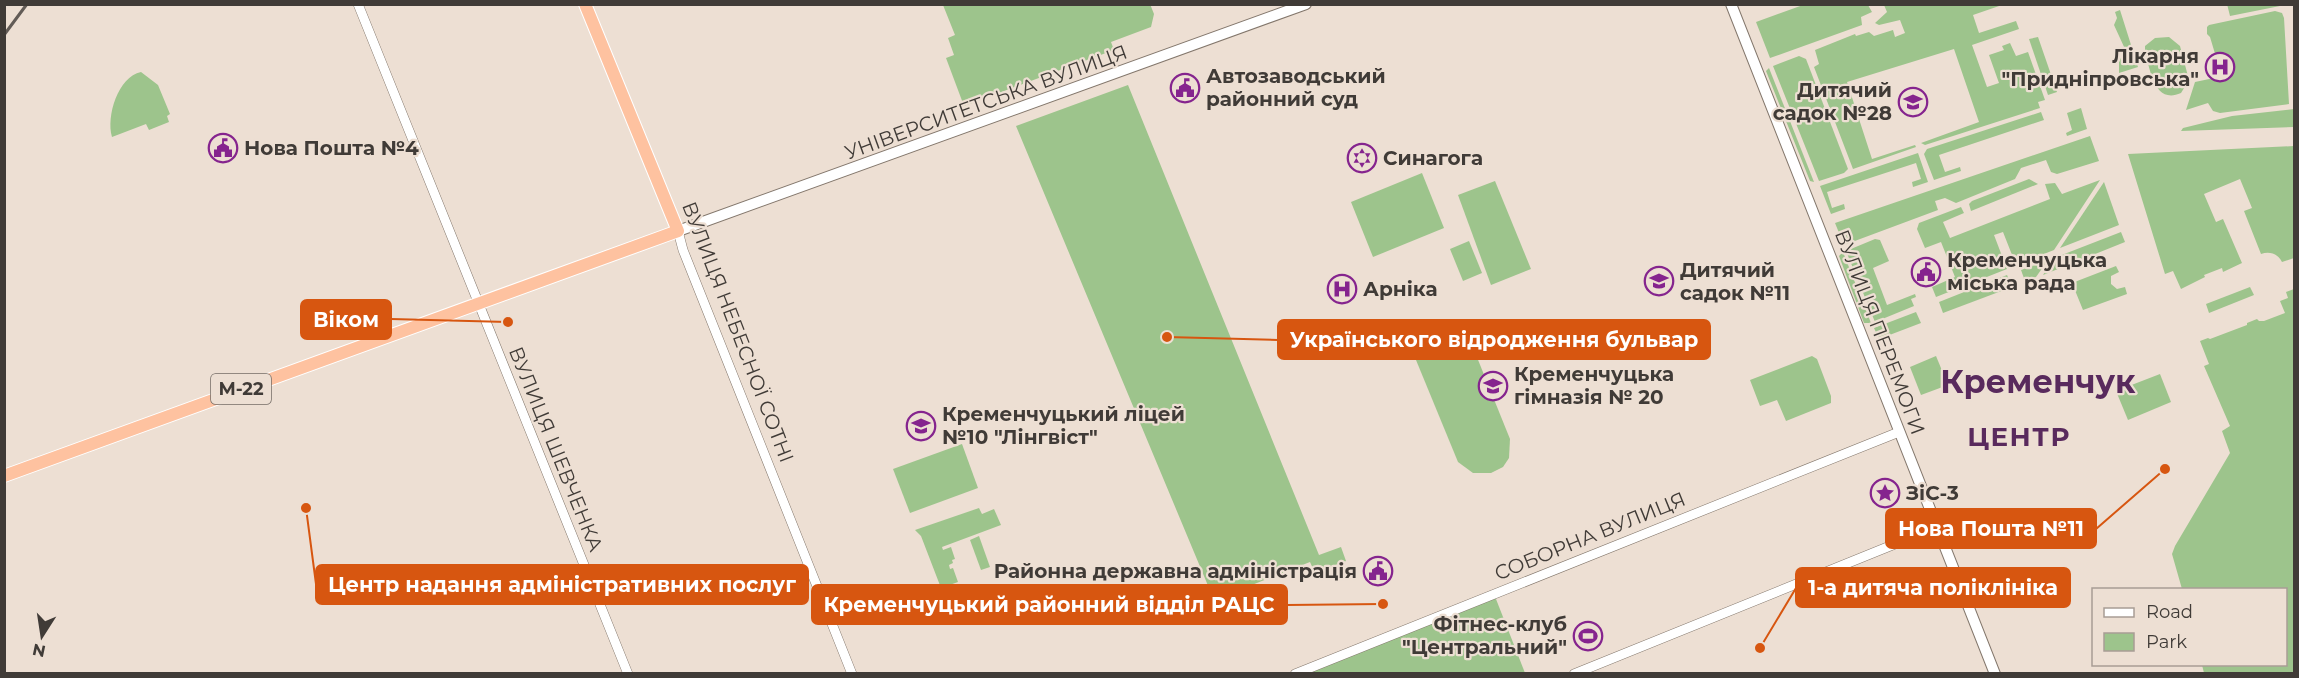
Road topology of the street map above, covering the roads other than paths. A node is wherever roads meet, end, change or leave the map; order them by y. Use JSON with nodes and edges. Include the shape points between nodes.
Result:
{"nodes":[{"id":1,"x":358,"y":4,"type":"edge"},
{"id":2,"x":585,"y":4,"type":"edge"},
{"id":3,"x":1306,"y":4,"type":"edge"},
{"id":4,"x":1731,"y":4,"type":"edge"},
{"id":5,"x":678,"y":231,"type":"junction"},
{"id":6,"x":478,"y":304,"type":"junction"},
{"id":7,"x":1899,"y":432,"type":"junction"},
{"id":8,"x":4,"y":476,"type":"edge"},
{"id":9,"x":1937,"y":527,"type":"junction"},
{"id":10,"x":628,"y":674,"type":"edge"},
{"id":11,"x":852,"y":674,"type":"edge"},
{"id":12,"x":1295,"y":674,"type":"edge"},
{"id":13,"x":1574,"y":674,"type":"edge"},
{"id":14,"x":1995,"y":674,"type":"edge"}],
"edges":[{"from":1,"to":6,"type":"street","name":"ВУЛИЦЯ ШЕВЧЕНКА"},
{"from":2,"to":5,"type":"highway","name":"ВУЛИЦЯ НЕБЕСНОЇ СОТНІ"},
{"from":3,"to":5,"type":"main road","name":"УНІВЕРСИТЕТСЬКА ВУЛИЦЯ"},
{"from":4,"to":7,"type":"main road","name":"ВУЛИЦЯ ПЕРЕМОГИ"},
{"from":5,"to":6,"type":"highway","number":"М-22"},
{"from":5,"to":11,"type":"street","name":"ВУЛИЦЯ НЕБЕСНОЇ СОТНІ"},
{"from":6,"to":8,"type":"highway","number":"М-22"},
{"from":6,"to":10,"type":"street","name":"ВУЛИЦЯ ШЕВЧЕНКА"},
{"from":7,"to":9,"type":"main road","name":"ВУЛИЦЯ ПЕРЕМОГИ"},
{"from":7,"to":12,"type":"street","name":"СОБОРНА ВУЛИЦЯ"},
{"from":9,"to":13,"type":"street"},
{"from":9,"to":14,"type":"main road","name":"ВУЛИЦЯ ПЕРЕМОГИ"}]}
